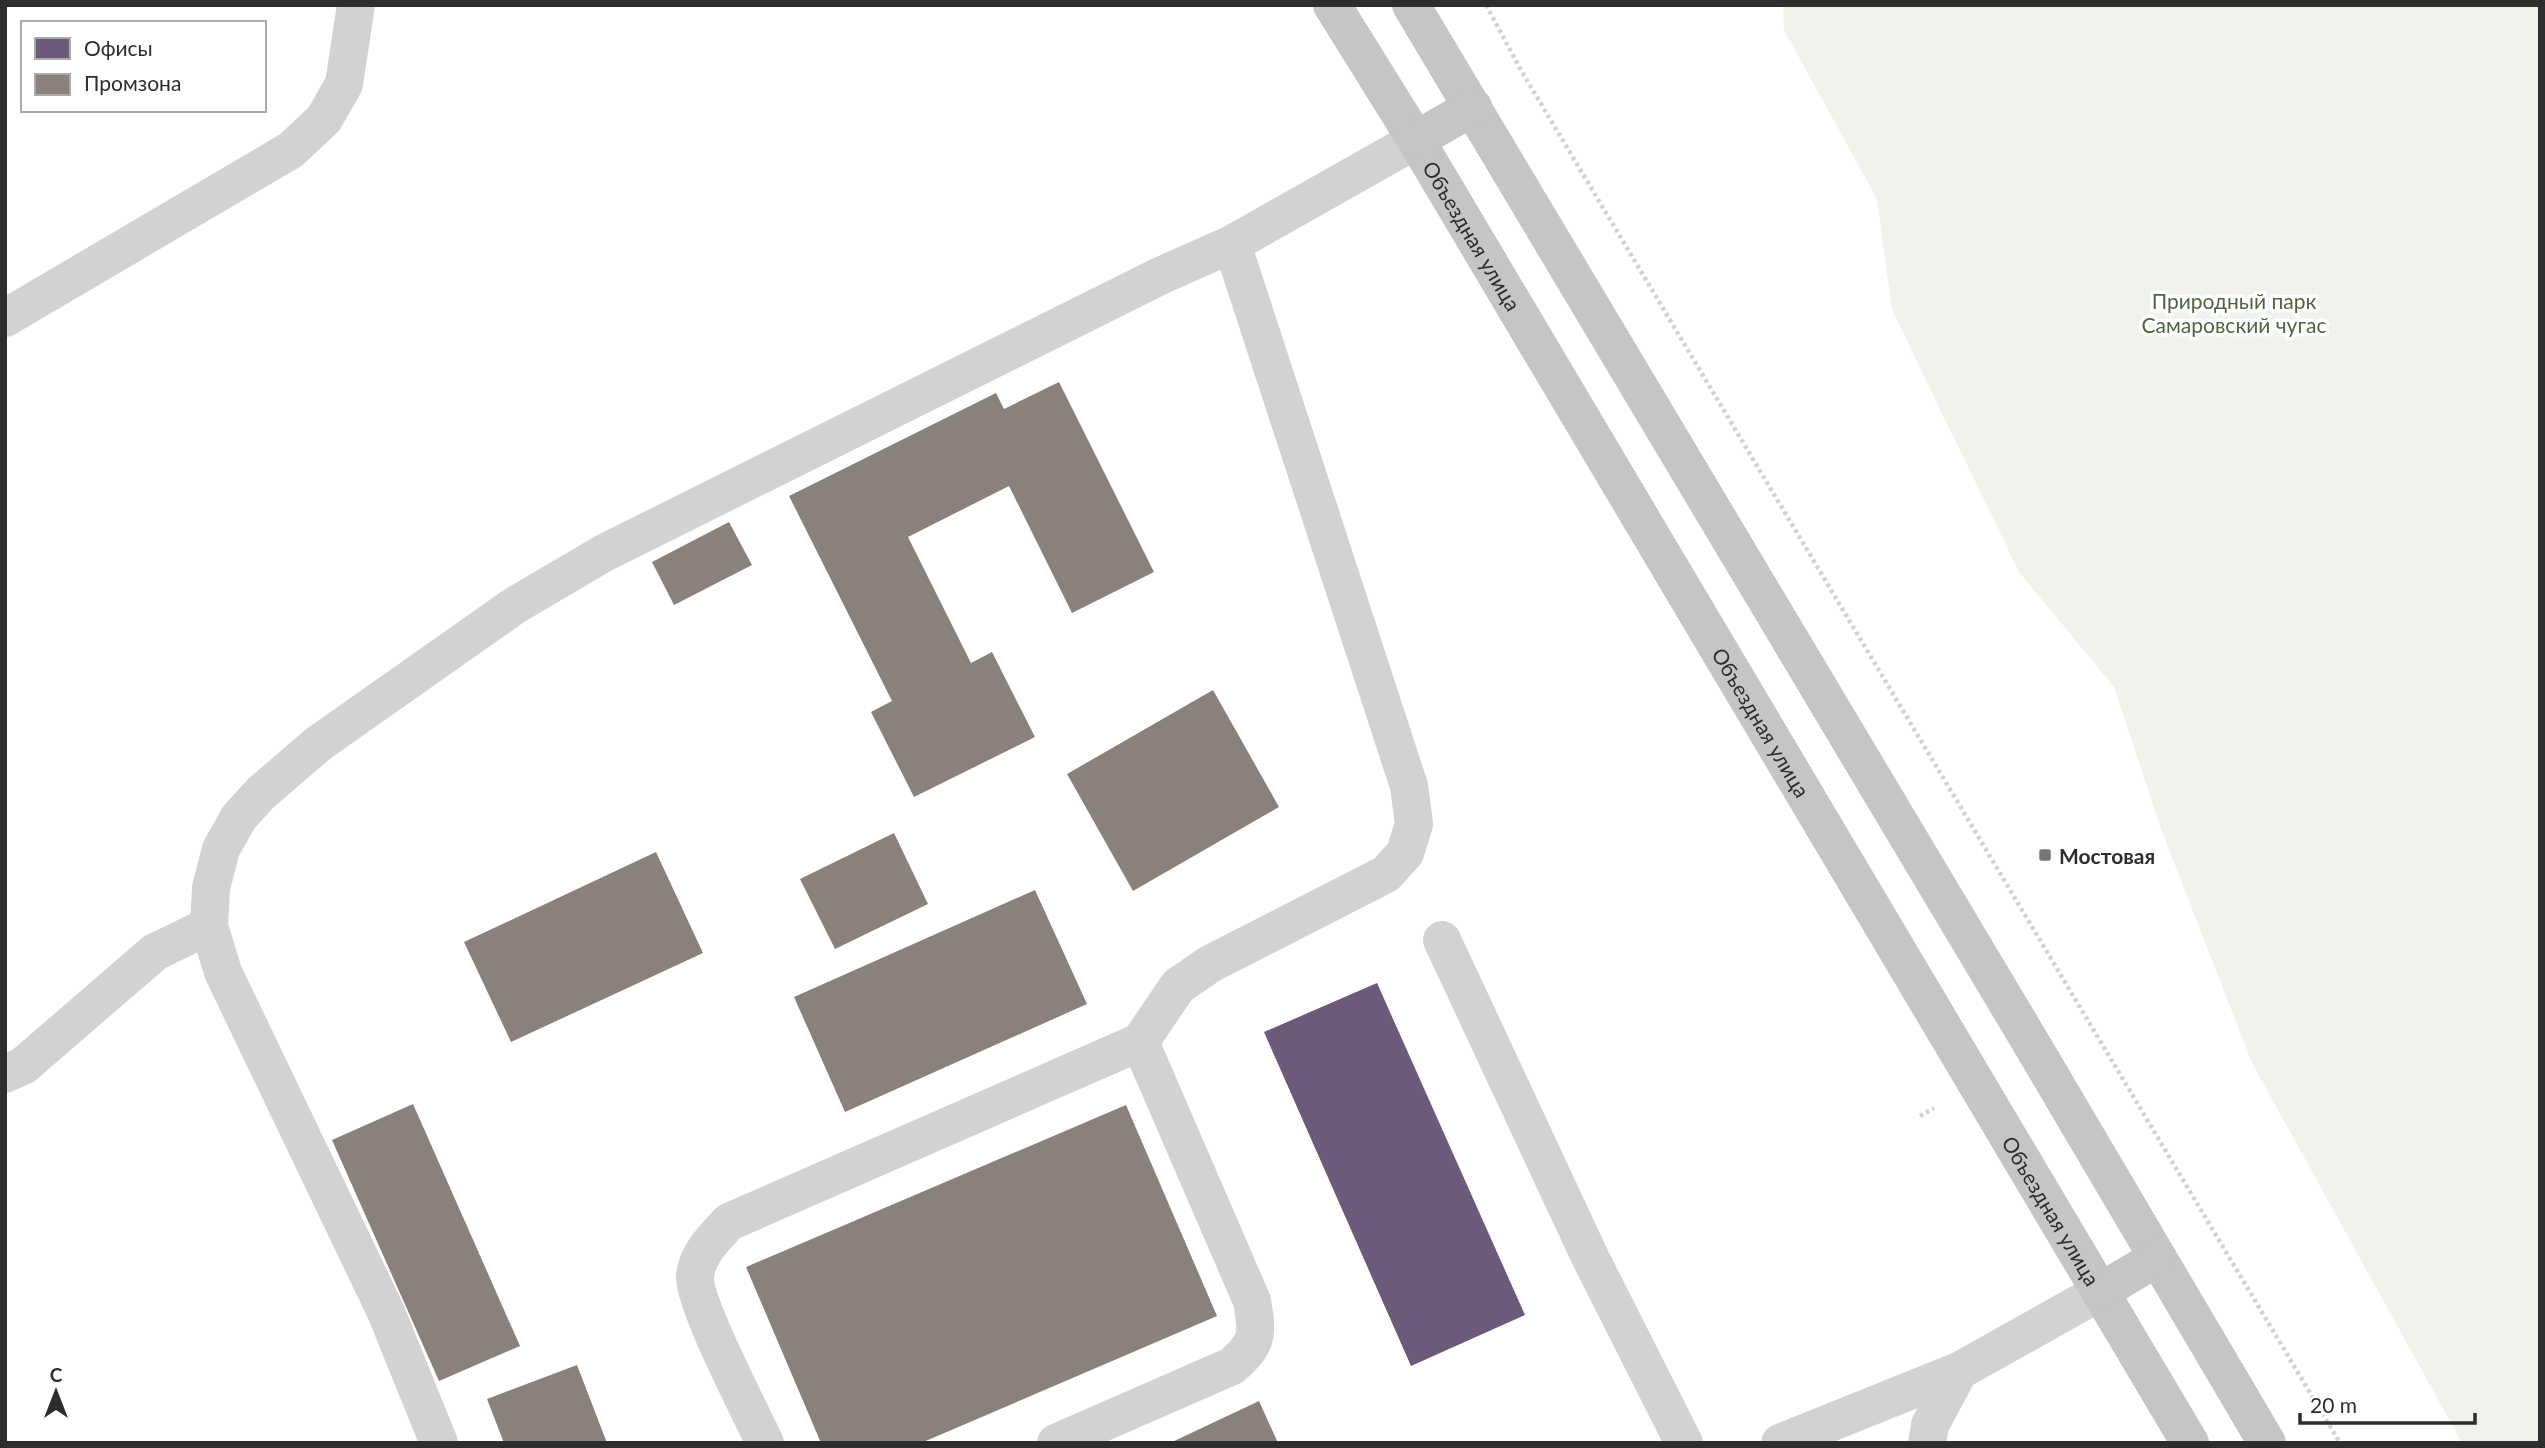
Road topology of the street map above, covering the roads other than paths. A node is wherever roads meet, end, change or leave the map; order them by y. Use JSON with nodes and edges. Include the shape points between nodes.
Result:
{"nodes":[{"id":1,"x":356,"y":5,"type":"edge"},
{"id":2,"x":1332,"y":5,"type":"edge"},
{"id":3,"x":1411,"y":5,"type":"edge"},
{"id":4,"x":1473,"y":107,"type":"junction"},
{"id":5,"x":1416,"y":140,"type":"junction"},
{"id":6,"x":1233,"y":244,"type":"junction"},
{"id":7,"x":5,"y":318,"type":"edge"},
{"id":8,"x":209,"y":926,"type":"junction"},
{"id":9,"x":1442,"y":940,"type":"dead end"},
{"id":10,"x":1140,"y":1042,"type":"junction"},
{"id":11,"x":5,"y":1074,"type":"edge"},
{"id":12,"x":2157,"y":1258,"type":"junction"},
{"id":13,"x":2100,"y":1292,"type":"junction"},
{"id":14,"x":1959,"y":1371,"type":"junction"},
{"id":15,"x":439,"y":1443,"type":"edge"},
{"id":16,"x":765,"y":1443,"type":"edge"},
{"id":17,"x":1056,"y":1443,"type":"edge"},
{"id":18,"x":1684,"y":1443,"type":"edge"},
{"id":19,"x":1780,"y":1443,"type":"edge"},
{"id":20,"x":1927,"y":1443,"type":"edge"},
{"id":21,"x":2190,"y":1443,"type":"edge"},
{"id":22,"x":2267,"y":1443,"type":"edge"}],
"edges":[{"from":1,"to":7,"type":"lane","via":[[344,84],[324,119],[291,150]]},
{"from":2,"to":5,"type":"main road","name":"Объездная улица"},
{"from":3,"to":4,"type":"main road"},
{"from":4,"to":5,"type":"main road"},
{"from":4,"to":12,"type":"main road"},
{"from":5,"to":6,"type":"lane"},
{"from":5,"to":13,"type":"main road","name":"Объездная улица"},
{"from":6,"to":8,"type":"lane","via":[[604,553],[514,606],[318,744],[261,793],[239,817],[221,849],[211,888]]},
{"from":6,"to":10,"type":"lane","via":[[1409,786],[1414,824],[1405,853],[1386,874],[1210,964],[1178,986]]},
{"from":8,"to":11,"type":"lane","via":[[155,952],[23,1066]]},
{"from":8,"to":15,"type":"lane","via":[[223,972],[386,1312]]},
{"from":9,"to":18,"type":"lane","via":[[1590,1257]]},
{"from":10,"to":16,"type":"lane","via":[[729,1222],[704,1250],[695,1277],[702,1305]]},
{"from":10,"to":17,"type":"lane","via":[[1252,1301],[1257,1329],[1249,1351],[1231,1366]]},
{"from":12,"to":13,"type":"main road"},
{"from":12,"to":22,"type":"main road"},
{"from":13,"to":14,"type":"lane"},
{"from":13,"to":21,"type":"main road","name":"Объездная улица"},
{"from":14,"to":19,"type":"lane"},
{"from":14,"to":20,"type":"lane","via":[[1930,1425]]}]}
